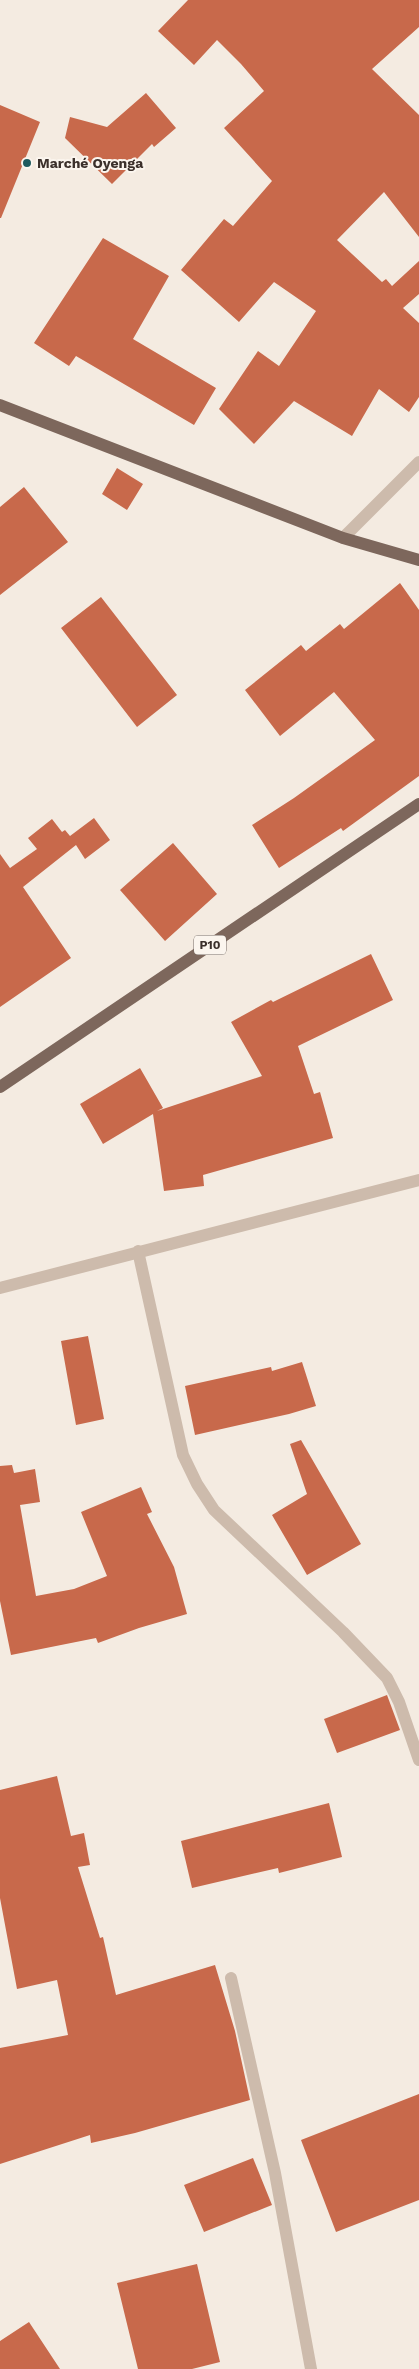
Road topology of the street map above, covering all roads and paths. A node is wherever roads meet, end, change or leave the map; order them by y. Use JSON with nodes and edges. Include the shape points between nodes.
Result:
{"nodes":[{"id":1,"x":0,"y":405,"type":"edge"},
{"id":2,"x":419,"y":462,"type":"edge"},
{"id":3,"x":343,"y":538,"type":"junction"},
{"id":4,"x":419,"y":560,"type":"edge"},
{"id":5,"x":419,"y":804,"type":"edge"},
{"id":6,"x":0,"y":1086,"type":"edge"},
{"id":7,"x":419,"y":1180,"type":"edge"},
{"id":8,"x":138,"y":1251,"type":"junction"},
{"id":9,"x":0,"y":1288,"type":"edge"},
{"id":10,"x":419,"y":1760,"type":"edge"},
{"id":11,"x":231,"y":1978,"type":"dead end"},
{"id":12,"x":311,"y":2369,"type":"edge"}],
"edges":[{"from":1,"to":3,"type":"main road"},
{"from":2,"to":3,"type":"street"},
{"from":3,"to":4,"type":"main road"},
{"from":5,"to":6,"type":"main road","number":"P10"},
{"from":7,"to":8,"type":"street"},
{"from":8,"to":9,"type":"street"},
{"from":8,"to":10,"type":"street","via":[[183,1455],[197,1484],[214,1510],[387,1678],[400,1702]]},
{"from":11,"to":12,"type":"street","via":[[274,2173]]}]}
